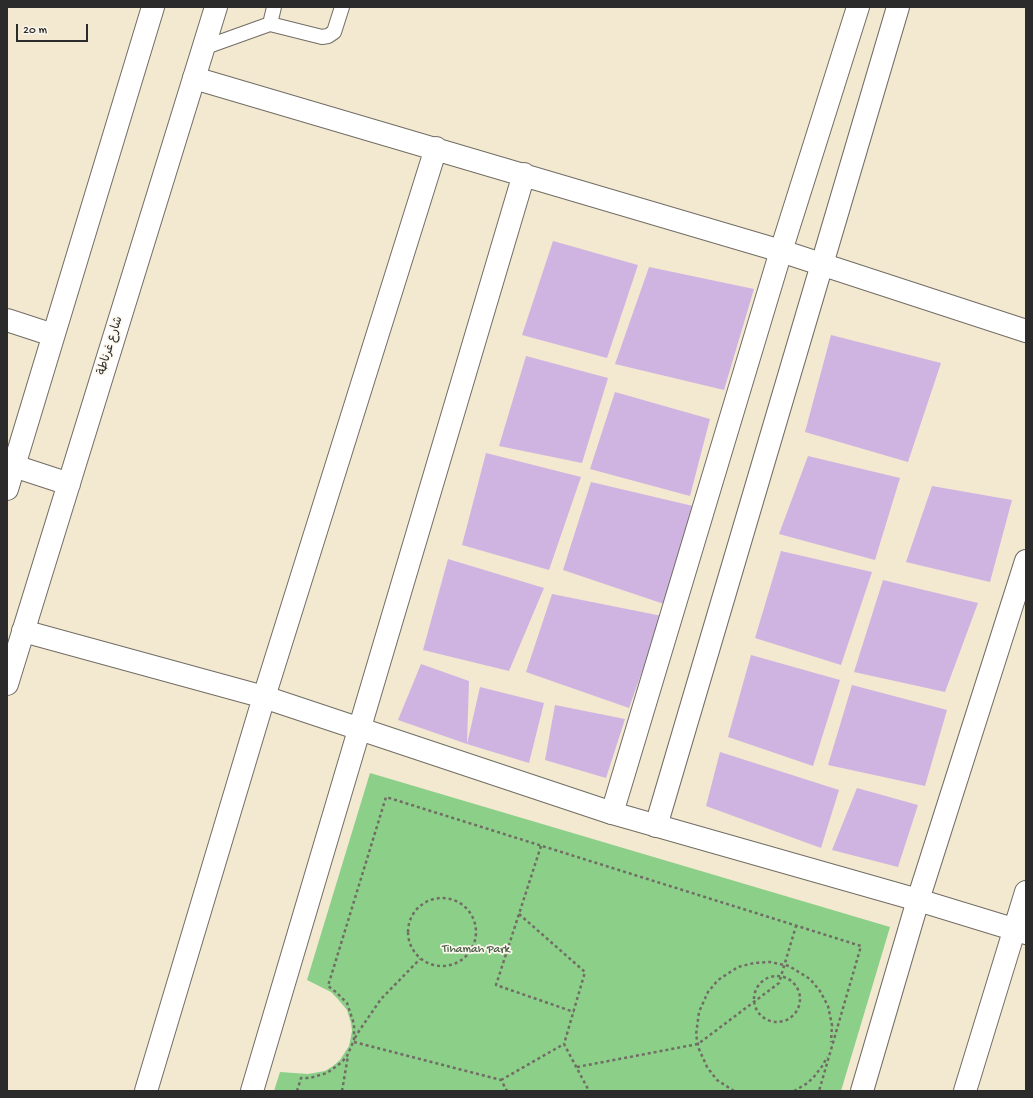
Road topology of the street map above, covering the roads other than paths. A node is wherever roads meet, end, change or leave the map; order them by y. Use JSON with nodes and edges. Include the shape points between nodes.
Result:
{"nodes":[{"id":1,"x":153,"y":7,"type":"edge"},
{"id":2,"x":216,"y":7,"type":"edge"},
{"id":3,"x":274,"y":7,"type":"edge"},
{"id":4,"x":342,"y":7,"type":"edge"},
{"id":5,"x":858,"y":7,"type":"edge"},
{"id":6,"x":898,"y":7,"type":"edge"},
{"id":7,"x":270,"y":24,"type":"junction"},
{"id":8,"x":203,"y":48,"type":"junction"},
{"id":9,"x":194,"y":78,"type":"junction"},
{"id":10,"x":436,"y":148,"type":"junction"},
{"id":11,"x":524,"y":174,"type":"junction"},
{"id":12,"x":781,"y":250,"type":"junction"},
{"id":13,"x":822,"y":264,"type":"junction"},
{"id":14,"x":7,"y":320,"type":"edge"},
{"id":15,"x":1026,"y":331,"type":"edge"},
{"id":16,"x":53,"y":335,"type":"junction"},
{"id":17,"x":14,"y":466,"type":"junction"},
{"id":18,"x":69,"y":484,"type":"junction"},
{"id":19,"x":7,"y":489,"type":"edge"},
{"id":20,"x":1026,"y":561,"type":"edge"},
{"id":21,"x":24,"y":631,"type":"junction"},
{"id":22,"x":7,"y":684,"type":"edge"},
{"id":23,"x":264,"y":697,"type":"junction"},
{"id":24,"x":359,"y":729,"type":"junction"},
{"id":25,"x":612,"y":813,"type":"junction"},
{"id":26,"x":656,"y":826,"type":"junction"},
{"id":27,"x":1026,"y":892,"type":"edge"},
{"id":28,"x":918,"y":900,"type":"junction"},
{"id":29,"x":1020,"y":931,"type":"edge"},
{"id":30,"x":146,"y":1091,"type":"edge"},
{"id":31,"x":252,"y":1091,"type":"edge"},
{"id":32,"x":862,"y":1091,"type":"edge"},
{"id":33,"x":965,"y":1091,"type":"edge"}],
"edges":[{"from":1,"to":16,"type":"street"},
{"from":2,"to":8,"type":"street","name":"شارع غرناطة"},
{"from":3,"to":7,"type":"lane"},
{"from":4,"to":7,"type":"lane","via":[[334,32],[328,36],[322,37]]},
{"from":5,"to":12,"type":"street"},
{"from":6,"to":13,"type":"street"},
{"from":7,"to":8,"type":"lane"},
{"from":8,"to":9,"type":"street","name":"شارع غرناطة"},
{"from":9,"to":10,"type":"street"},
{"from":9,"to":18,"type":"street","name":"شارع غرناطة"},
{"from":10,"to":11,"type":"street"},
{"from":10,"to":23,"type":"street"},
{"from":11,"to":12,"type":"street"},
{"from":11,"to":24,"type":"street"},
{"from":12,"to":13,"type":"street"},
{"from":12,"to":25,"type":"street"},
{"from":13,"to":15,"type":"street"},
{"from":13,"to":26,"type":"street"},
{"from":14,"to":16,"type":"street"},
{"from":16,"to":17,"type":"street"},
{"from":17,"to":18,"type":"street"},
{"from":17,"to":19,"type":"street"},
{"from":18,"to":21,"type":"street","name":"شارع غرناطة"},
{"from":20,"to":28,"type":"street"},
{"from":21,"to":22,"type":"street","name":"شارع غرناطة"},
{"from":21,"to":23,"type":"street"},
{"from":23,"to":24,"type":"street"},
{"from":23,"to":30,"type":"street"},
{"from":24,"to":25,"type":"street"},
{"from":24,"to":31,"type":"street"},
{"from":25,"to":26,"type":"street"},
{"from":26,"to":28,"type":"street"},
{"from":27,"to":29,"type":"street"},
{"from":28,"to":29,"type":"street"},
{"from":28,"to":32,"type":"street"},
{"from":29,"to":33,"type":"street"}]}
